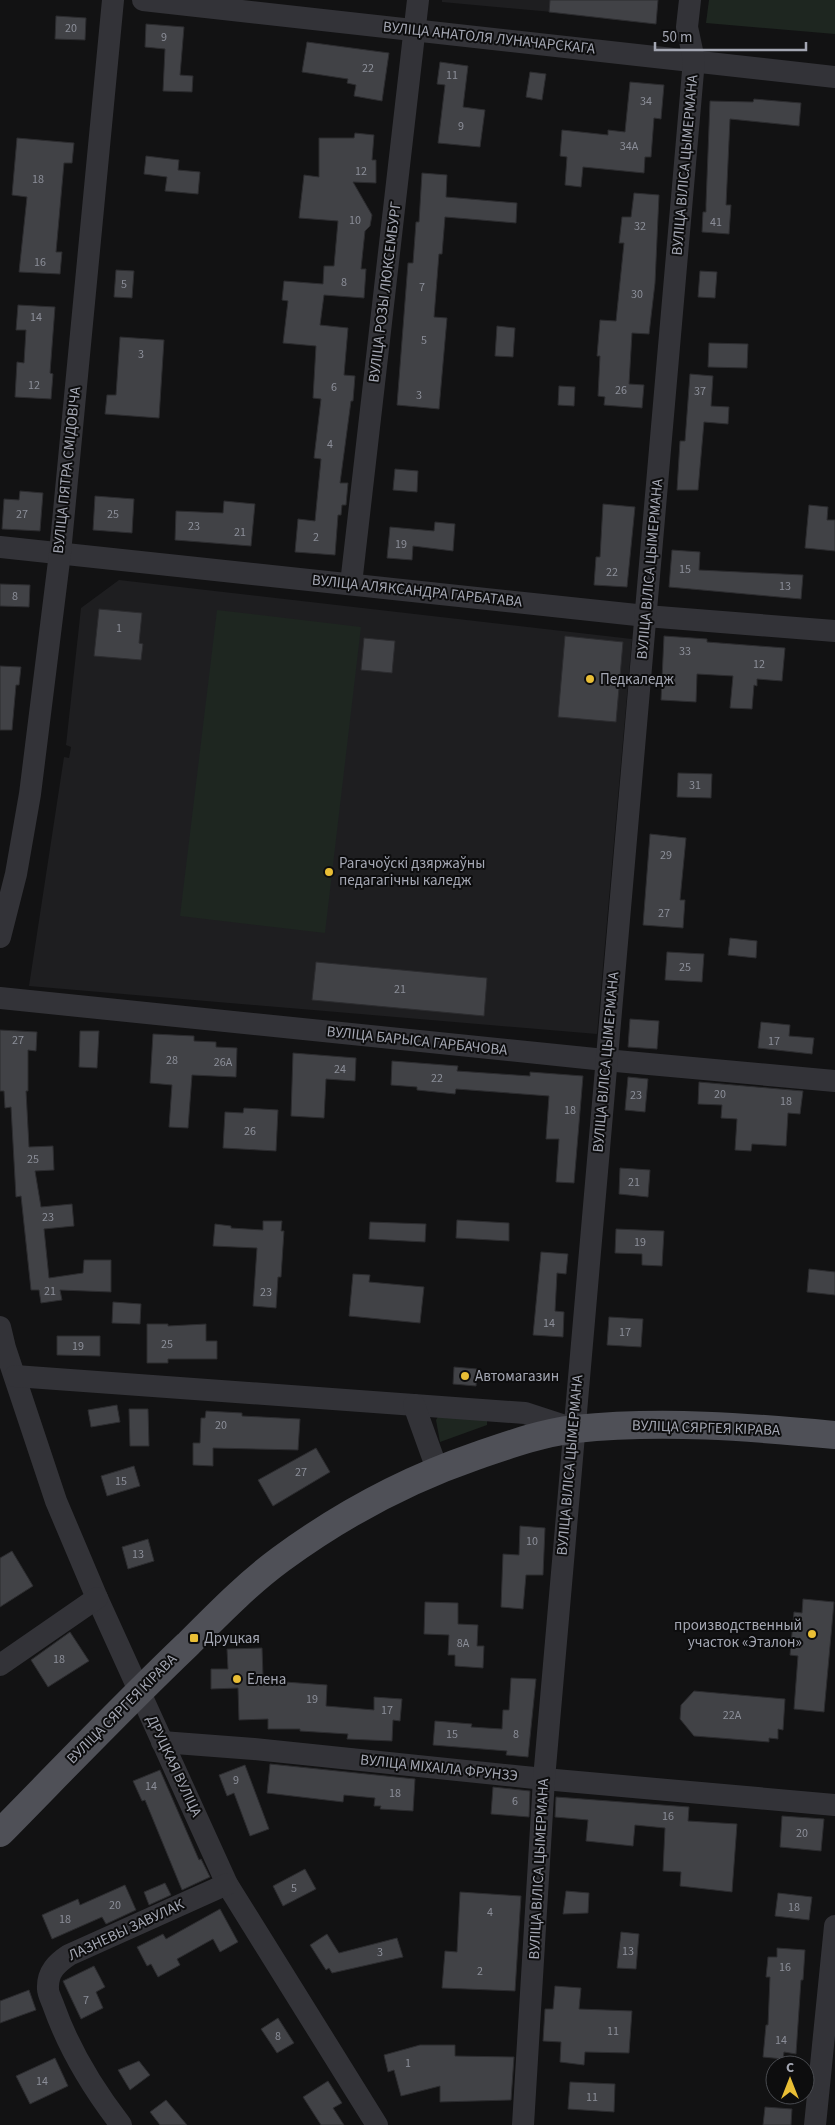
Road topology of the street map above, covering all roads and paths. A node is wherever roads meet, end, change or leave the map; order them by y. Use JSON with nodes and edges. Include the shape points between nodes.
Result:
{"nodes":[{"id":1,"x":113,"y":0,"type":"edge"},
{"id":2,"x":143,"y":0,"type":"edge"},
{"id":3,"x":418,"y":0,"type":"edge"},
{"id":4,"x":690,"y":0,"type":"edge"},
{"id":5,"x":415,"y":30,"type":"junction"},
{"id":6,"x":694,"y":60,"type":"junction"},
{"id":7,"x":835,"y":77,"type":"edge"},
{"id":8,"x":0,"y":547,"type":"edge"},
{"id":9,"x":60,"y":552,"type":"junction"},
{"id":10,"x":351,"y":584,"type":"junction"},
{"id":11,"x":646,"y":616,"type":"junction"},
{"id":12,"x":835,"y":631,"type":"edge"},
{"id":13,"x":0,"y":937,"type":"edge"},
{"id":14,"x":0,"y":998,"type":"edge"},
{"id":15,"x":606,"y":1060,"type":"junction"},
{"id":16,"x":835,"y":1081,"type":"edge"},
{"id":17,"x":0,"y":1327,"type":"edge"},
{"id":18,"x":3,"y":1349,"type":"edge"},
{"id":19,"x":15,"y":1376,"type":"junction"},
{"id":20,"x":414,"y":1406,"type":"junction"},
{"id":21,"x":574,"y":1429,"type":"junction"},
{"id":22,"x":835,"y":1435,"type":"edge"},
{"id":23,"x":436,"y":1469,"type":"junction"},
{"id":24,"x":97,"y":1598,"type":"junction"},
{"id":25,"x":0,"y":1665,"type":"edge"},
{"id":26,"x":139,"y":1692,"type":"junction"},
{"id":27,"x":162,"y":1742,"type":"junction"},
{"id":28,"x":544,"y":1779,"type":"junction"},
{"id":29,"x":835,"y":1805,"type":"edge"},
{"id":30,"x":0,"y":1833,"type":"edge"},
{"id":31,"x":228,"y":1884,"type":"junction"},
{"id":32,"x":835,"y":1926,"type":"edge"},
{"id":33,"x":121,"y":2125,"type":"edge"},
{"id":34,"x":377,"y":2125,"type":"edge"},
{"id":35,"x":523,"y":2125,"type":"edge"},
{"id":36,"x":815,"y":2125,"type":"edge"}],
"edges":[{"from":1,"to":9,"type":"street","name":"ВУЛІЦА ПЯТРА СМІДОВІЧА"},
{"from":2,"to":5,"type":"street","name":"ВУЛІЦА АНАТОЛЯ ЛУНАЧАРСКАГА"},
{"from":3,"to":5,"type":"street","name":"ВУЛІЦА РОЗЫ ЛЮКСЕМБУРГ"},
{"from":4,"to":6,"type":"street","name":"ВУЛІЦА ВІЛІСА ЦЫМЕРМАНА","via":[[687,27]]},
{"from":5,"to":6,"type":"street","name":"ВУЛІЦА АНАТОЛЯ ЛУНАЧАРСКАГА"},
{"from":5,"to":10,"type":"street","name":"ВУЛІЦА РОЗЫ ЛЮКСЕМБУРГ"},
{"from":6,"to":7,"type":"street","name":"ВУЛІЦА АНАТОЛЯ ЛУНАЧАРСКАГА"},
{"from":6,"to":11,"type":"street","name":"ВУЛІЦА ВІЛІСА ЦЫМЕРМАНА"},
{"from":8,"to":9,"type":"street","name":"ВУЛІЦА АЛЯКСАНДРА ГАРБАТАВА"},
{"from":9,"to":10,"type":"street","name":"ВУЛІЦА АЛЯКСАНДРА ГАРБАТАВА"},
{"from":9,"to":13,"type":"street","name":"ВУЛІЦА ПЯТРА СМІДОВІЧА","via":[[30,794],[16,874]]},
{"from":10,"to":11,"type":"street","name":"ВУЛІЦА АЛЯКСАНДРА ГАРБАТАВА"},
{"from":11,"to":12,"type":"street","name":"ВУЛІЦА АЛЯКСАНДРА ГАРБАТАВА"},
{"from":11,"to":15,"type":"street","name":"ВУЛІЦА ВІЛІСА ЦЫМЕРМАНА"},
{"from":14,"to":15,"type":"street","name":"ВУЛІЦА БАРЫСА ГАРБАЧОВА"},
{"from":15,"to":16,"type":"street","name":"ВУЛІЦА БАРЫСА ГАРБАЧОВА"},
{"from":15,"to":21,"type":"street","name":"ВУЛІЦА ВІЛІСА ЦЫМЕРМАНА"},
{"from":17,"to":18,"type":"street","name":"ДРУЦКАЯ ВУЛІЦА"},
{"from":18,"to":19,"type":"street","name":"ДРУЦКАЯ ВУЛІЦА"},
{"from":19,"to":20,"type":"street"},
{"from":19,"to":24,"type":"street","name":"ДРУЦКАЯ ВУЛІЦА","via":[[56,1501]]},
{"from":20,"to":21,"type":"street","via":[[525,1413]]},
{"from":20,"to":23,"type":"street"},
{"from":21,"to":22,"type":"main road","name":"ВУЛІЦА СЯРГЕЯ КІРАВА","via":[[663,1424],[738,1426]]},
{"from":21,"to":23,"type":"main road","name":"ВУЛІЦА СЯРГЕЯ КІРАВА","via":[[522,1440]]},
{"from":21,"to":28,"type":"street","name":"ВУЛІЦА ВІЛІСА ЦЫМЕРМАНА"},
{"from":23,"to":26,"type":"main road","name":"ВУЛІЦА СЯРГЕЯ КІРАВА","via":[[335,1522],[280,1560],[227,1605]]},
{"from":24,"to":25,"type":"street"},
{"from":24,"to":26,"type":"street","name":"ДРУЦКАЯ ВУЛІЦА"},
{"from":26,"to":27,"type":"street","name":"ДРУЦКАЯ ВУЛІЦА"},
{"from":26,"to":30,"type":"main road","name":"ВУЛІЦА СЯРГЕЯ КІРАВА"},
{"from":27,"to":28,"type":"street","name":"ВУЛІЦА МІХАІЛА ФРУНЗЭ","via":[[254,1748]]},
{"from":27,"to":31,"type":"street","name":"ДРУЦКАЯ ВУЛІЦА"},
{"from":28,"to":29,"type":"street","name":"ВУЛІЦА МІХАІЛА ФРУНЗЭ"},
{"from":28,"to":35,"type":"street","name":"ВУЛІЦА ВІЛІСА ЦЫМЕРМАНА"},
{"from":31,"to":33,"type":"street","name":"ЛАЗНЕВЫ ЗАВУЛАК","via":[[70,1955],[57,1962],[50,1974],[48,1989],[60,2025],[102,2101]]},
{"from":31,"to":34,"type":"street","name":"ДРУЦКАЯ ВУЛІЦА"},
{"from":32,"to":36,"type":"street"}]}
